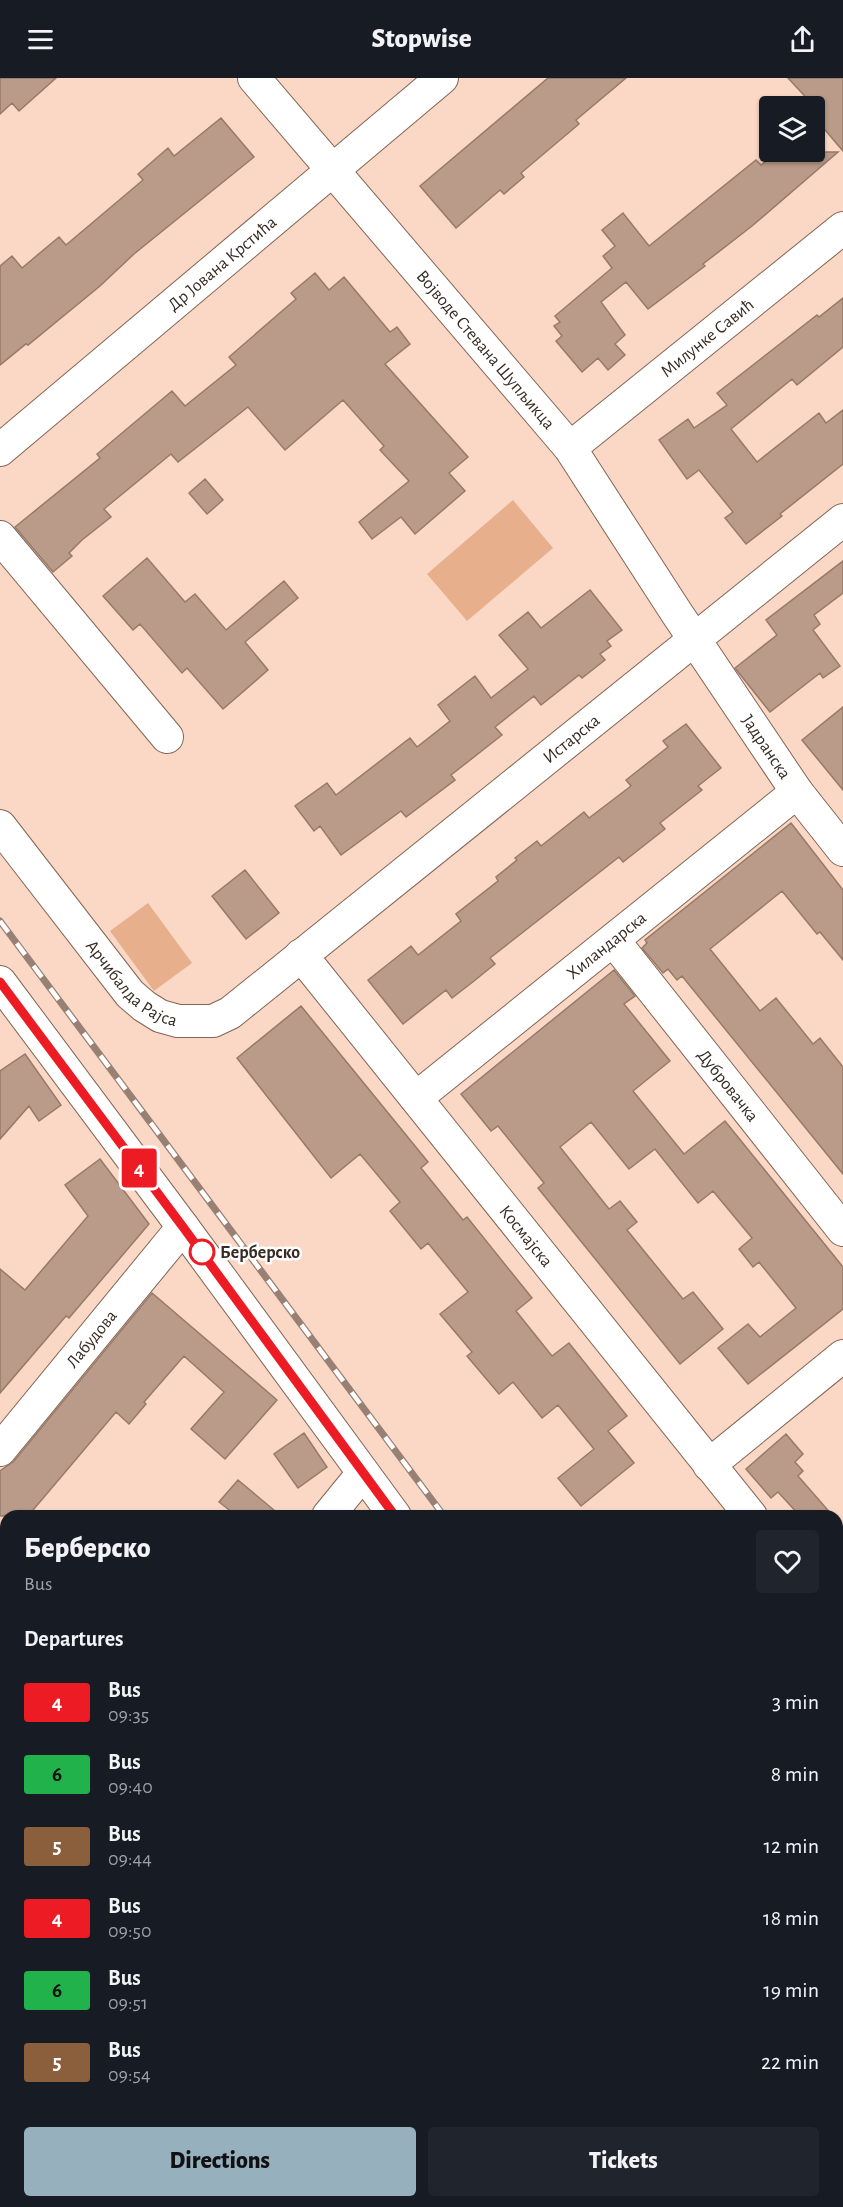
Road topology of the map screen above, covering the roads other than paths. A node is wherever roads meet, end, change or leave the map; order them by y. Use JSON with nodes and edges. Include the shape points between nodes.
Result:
{"nodes":[{"id":1,"x":254,"y":78,"type":"edge"},
{"id":2,"x":442,"y":78,"type":"edge"},
{"id":3,"x":333,"y":170,"type":"junction"},
{"id":4,"x":843,"y":228,"type":"edge"},
{"id":5,"x":570,"y":448,"type":"junction"},
{"id":6,"x":0,"y":450,"type":"edge"},
{"id":7,"x":843,"y":520,"type":"edge"},
{"id":8,"x":0,"y":537,"type":"edge"},
{"id":9,"x":694,"y":639,"type":"junction"},
{"id":10,"x":167,"y":737,"type":"dead end"},
{"id":11,"x":797,"y":792,"type":"junction"},
{"id":12,"x":0,"y":826,"type":"edge"},
{"id":13,"x":843,"y":850,"type":"edge"},
{"id":14,"x":614,"y":940,"type":"junction"},
{"id":15,"x":301,"y":955,"type":"junction"},
{"id":16,"x":5,"y":1001,"type":"edge"},
{"id":17,"x":416,"y":1098,"type":"junction"},
{"id":18,"x":183,"y":1227,"type":"junction"},
{"id":19,"x":843,"y":1230,"type":"edge"},
{"id":20,"x":843,"y":1356,"type":"edge"},
{"id":21,"x":0,"y":1450,"type":"edge"},
{"id":22,"x":709,"y":1465,"type":"junction"},
{"id":23,"x":363,"y":1473,"type":"junction"},
{"id":24,"x":333,"y":1510,"type":"edge"},
{"id":25,"x":391,"y":1510,"type":"edge"},
{"id":26,"x":746,"y":1510,"type":"edge"}],
"edges":[{"from":1,"to":3,"type":"street","name":"Војводе Стевана Шупљикца"},
{"from":2,"to":3,"type":"street","name":"Др Јована Крстића"},
{"from":3,"to":5,"type":"street","name":"Војводе Стевана Шупљикца"},
{"from":3,"to":6,"type":"street","name":"Др Јована Крстића"},
{"from":4,"to":5,"type":"street","name":"Милунке Савић"},
{"from":5,"to":9,"type":"street","name":"Војводе Стевана Шупљикца"},
{"from":7,"to":9,"type":"street","name":"Истарска"},
{"from":8,"to":10,"type":"street"},
{"from":9,"to":11,"type":"street","name":"Јадранска"},
{"from":9,"to":15,"type":"street","name":"Истарска"},
{"from":11,"to":13,"type":"street","name":"Јадранска"},
{"from":11,"to":14,"type":"street","name":"Хиландарска"},
{"from":12,"to":15,"type":"street","name":"Арчибалда Рајса","via":[[130,994],[160,1016],[178,1021],[213,1021],[230,1013]]},
{"from":14,"to":17,"type":"street","name":"Хиландарска"},
{"from":14,"to":19,"type":"street","name":"Дубровачка"},
{"from":15,"to":17,"type":"street","name":"Космајска"},
{"from":16,"to":18,"type":"street"},
{"from":17,"to":22,"type":"street","name":"Космајска"},
{"from":18,"to":21,"type":"street","name":"Лабудова"},
{"from":18,"to":23,"type":"street"},
{"from":20,"to":22,"type":"street"},
{"from":22,"to":26,"type":"street","name":"Космајска"},
{"from":23,"to":24,"type":"street"},
{"from":23,"to":25,"type":"street"}]}
